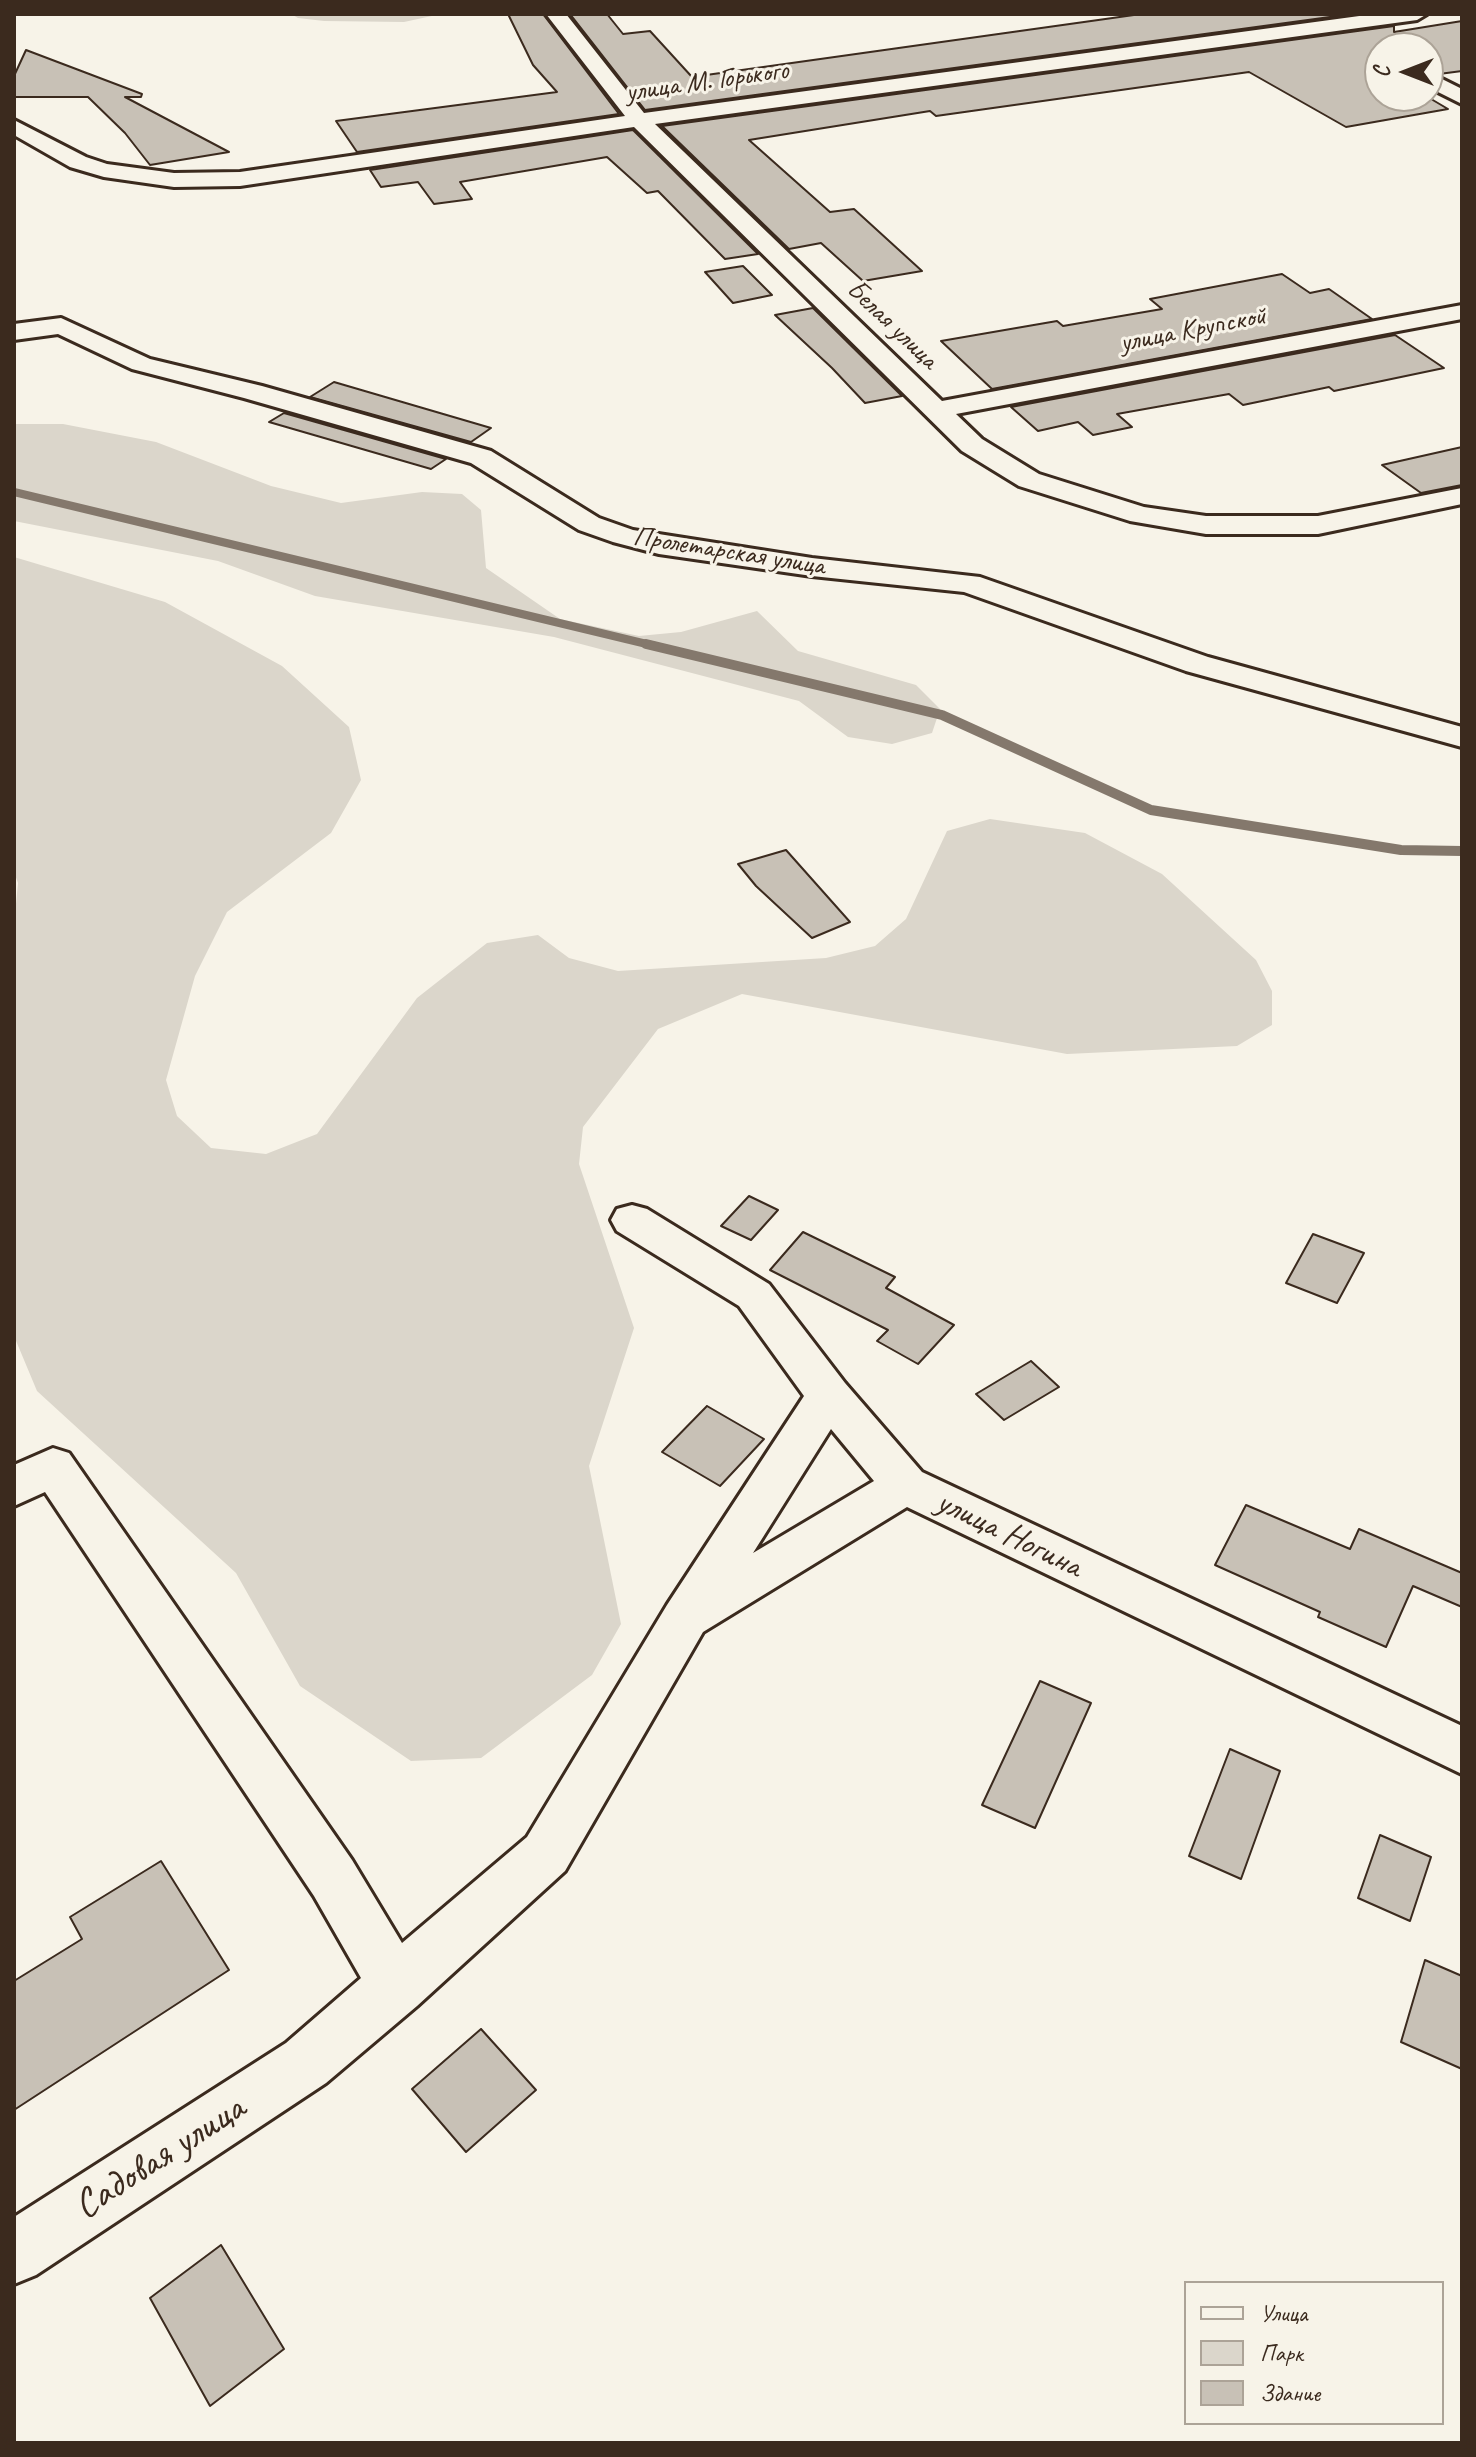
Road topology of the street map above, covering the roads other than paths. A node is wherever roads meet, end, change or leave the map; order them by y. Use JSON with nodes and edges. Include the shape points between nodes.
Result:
{"nodes":[{"id":1,"x":556,"y":14,"type":"edge"},
{"id":2,"x":1316,"y":14,"type":"edge"},
{"id":3,"x":1417,"y":14,"type":"edge"},
{"id":4,"x":1336,"y":25,"type":"junction"},
{"id":5,"x":1364,"y":41,"type":"edge"},
{"id":6,"x":1444,"y":87,"type":"edge"},
{"id":7,"x":1462,"y":98,"type":"edge"},
{"id":8,"x":639,"y":120,"type":"junction"},
{"id":9,"x":14,"y":126,"type":"edge"},
{"id":10,"x":1462,"y":312,"type":"edge"},
{"id":11,"x":14,"y":332,"type":"edge"},
{"id":12,"x":936,"y":410,"type":"junction"},
{"id":13,"x":1462,"y":496,"type":"edge"},
{"id":14,"x":1462,"y":737,"type":"edge"},
{"id":15,"x":632,"y":1220,"type":"dead end"},
{"id":16,"x":829,"y":1395,"type":"junction"},
{"id":17,"x":905,"y":1485,"type":"junction"},
{"id":18,"x":14,"y":1487,"type":"edge"},
{"id":19,"x":684,"y":1620,"type":"junction"},
{"id":20,"x":1462,"y":1751,"type":"edge"},
{"id":21,"x":397,"y":1987,"type":"junction"},
{"id":22,"x":14,"y":2253,"type":"edge"}],
"edges":[{"from":1,"to":8,"type":"street","name":"Белая улица"},
{"from":2,"to":4,"type":"street"},
{"from":3,"to":4,"type":"street","name":"улица М. Горького"},
{"from":4,"to":5,"type":"street"},
{"from":4,"to":8,"type":"street","name":"улица М. Горького"},
{"from":6,"to":7,"type":"street"},
{"from":8,"to":9,"type":"street","name":"улица М. Горького","via":[[275,175],[205,180],[104,170],[78,162]]},
{"from":8,"to":12,"type":"street","name":"Белая улица"},
{"from":10,"to":12,"type":"street","name":"улица Крупской"},
{"from":11,"to":14,"type":"street","name":"Пролетарская улица","via":[[61,326],[141,364],[481,457],[589,524],[623,536],[812,567],[969,583],[1197,664]]},
{"from":12,"to":13,"type":"street","name":"Белая улица","via":[[972,445],[1029,480],[1140,515],[1206,525],[1318,525]]},
{"from":15,"to":16,"type":"street","name":"улица Ногина","via":[[754,1295]]},
{"from":16,"to":17,"type":"street","name":"улица Ногина"},
{"from":16,"to":19,"type":"street","name":"Садовая улица"},
{"from":17,"to":19,"type":"street"},
{"from":17,"to":20,"type":"street","name":"улица Ногина"},
{"from":18,"to":21,"type":"street","via":[[53,1466],[333,1878]]},
{"from":19,"to":21,"type":"street","name":"Садовая улица","via":[[546,1854]]},
{"from":21,"to":22,"type":"street","name":"Садовая улица","via":[[306,2063]]}]}
